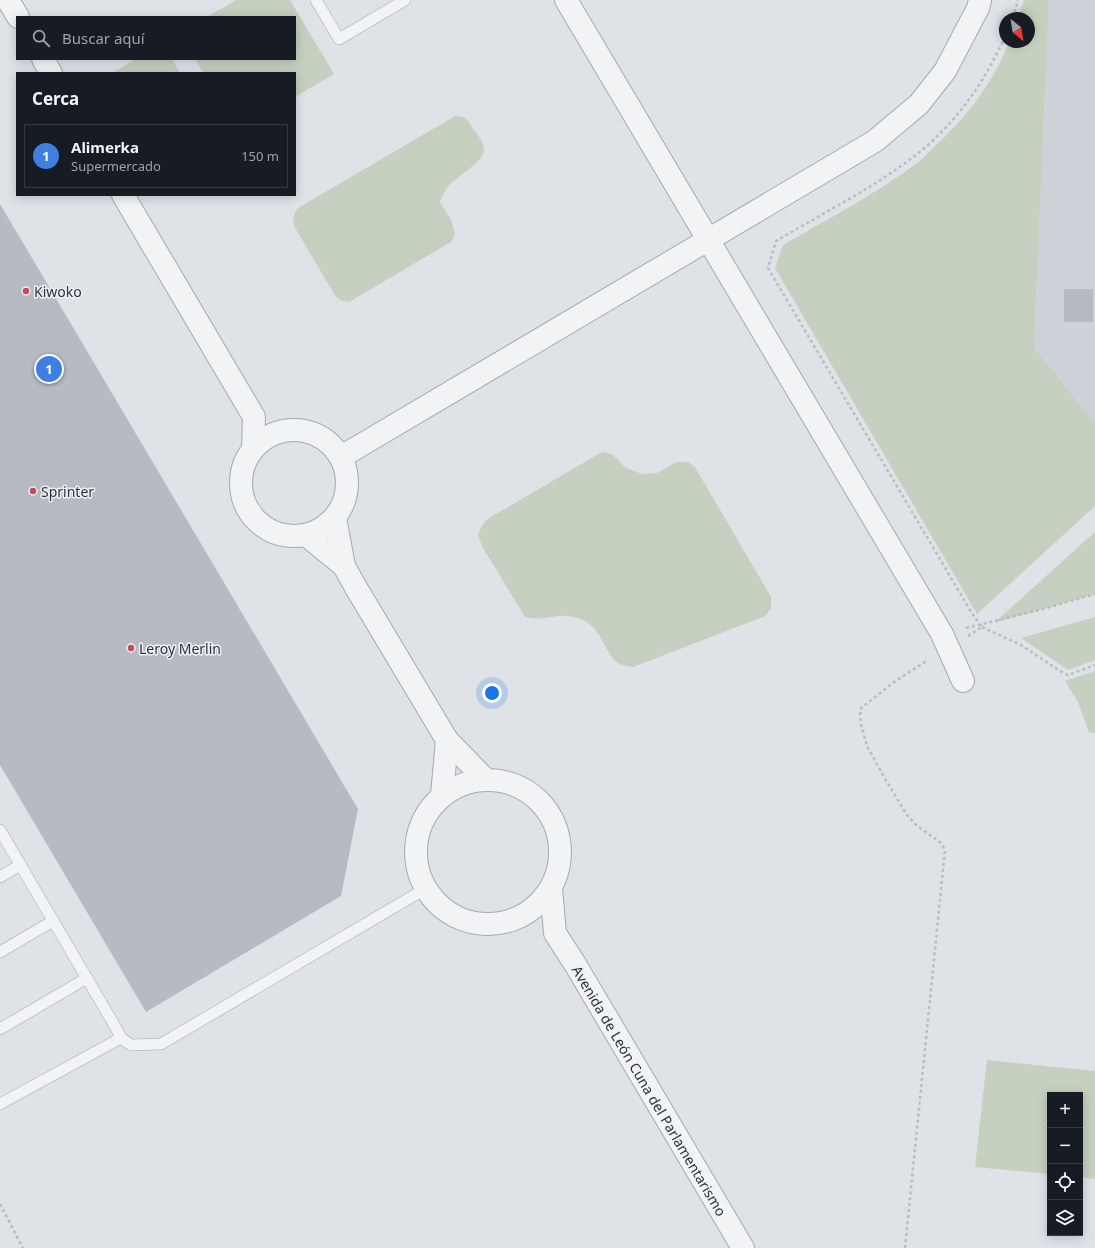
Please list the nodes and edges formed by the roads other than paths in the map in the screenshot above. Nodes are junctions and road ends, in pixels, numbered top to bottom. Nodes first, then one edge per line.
1 (8, 0) edge
2 (316, 0) edge
3 (405, 0) edge
4 (566, 0) edge
5 (980, 0) edge
6 (17, 16) edge
7 (44, 60) edge
8 (51, 72) edge
9 (125, 196) edge
10 (707, 240) junction
11 (254, 417) junction
12 (282, 431) junction
13 (253, 449) junction
14 (341, 457) junction
15 (335, 518) junction
16 (306, 536) junction
17 (344, 566) junction
18 (963, 682) dead end
19 (447, 740) junction
20 (486, 780) junction
21 (442, 795) junction
22 (0, 830) edge
23 (20, 865) junction
24 (0, 877) edge
25 (425, 889) junction
26 (551, 889) junction
27 (518, 919) junction
28 (53, 921) junction
29 (555, 932) junction
30 (0, 952) edge
31 (87, 978) junction
32 (0, 1029) edge
33 (121, 1038) junction
34 (0, 1104) edge
35 (743, 1248) edge

1 - 6 street
2 - 3 lane
4 - 10 street
5 - 10 street
7 - 8 street
9 - 11 street
10 - 14 street
10 - 18 street
11 - 12 street
11 - 13 street
12 - 13 street
12 - 14 street
13 - 16 street
14 - 15 street
15 - 16 street
15 - 17 street
16 - 17 street
17 - 19 street
19 - 20 street
19 - 21 street
20 - 21 street, Avenida de León Cuna del Parlamentarismo
20 - 26 street, Avenida de León Cuna del Parlamentarismo
21 - 25 street, Avenida de León Cuna del Parlamentarismo
22 - 23 lane
23 - 24 lane
23 - 28 lane
25 - 27 street, Avenida de León Cuna del Parlamentarismo
25 - 33 lane
26 - 27 street, Avenida de León Cuna del Parlamentarismo
26 - 29 street, Avenida de León Cuna del Parlamentarismo
27 - 29 street
28 - 30 lane
28 - 31 lane
29 - 35 street, Avenida de León Cuna del Parlamentarismo
31 - 32 lane
31 - 33 lane
33 - 34 lane

